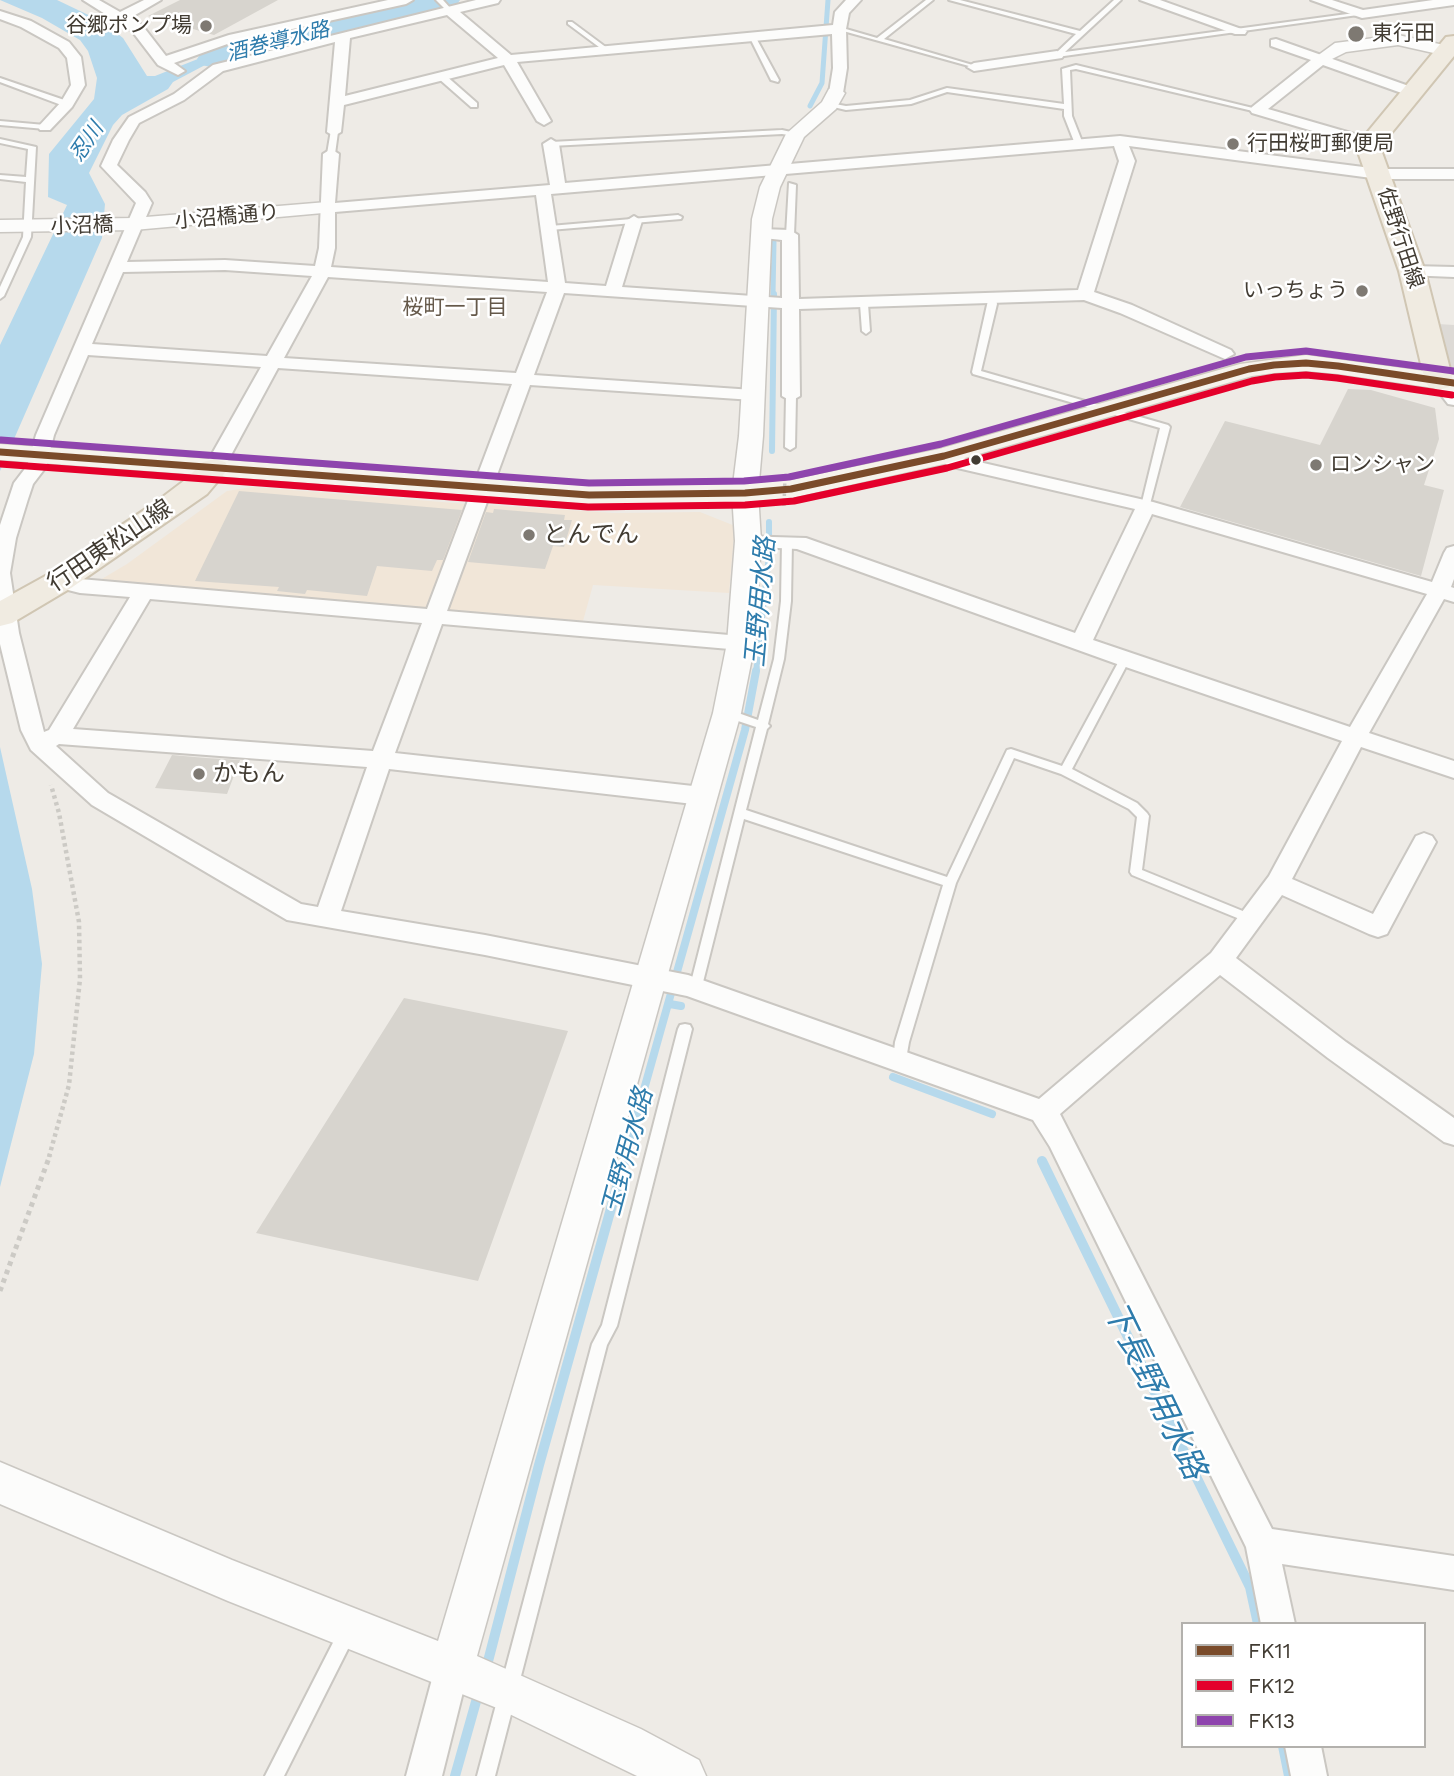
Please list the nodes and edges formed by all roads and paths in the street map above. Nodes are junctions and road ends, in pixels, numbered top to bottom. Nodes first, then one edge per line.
1 (90, 0) edge
2 (154, 0) edge
3 (406, 0) edge
4 (493, 0) edge
5 (930, 0) edge
6 (952, 0) edge
7 (1118, 0) edge
8 (1147, 0) edge
9 (1318, 0) edge
10 (849, 1) edge
11 (1454, 1) edge
12 (444, 6) edge
13 (1362, 14) junction
14 (0, 15) edge
15 (122, 16) junction
16 (570, 23) dead end
17 (828, 30) junction
18 (1240, 31) junction
19 (1080, 33) junction
20 (343, 35) junction
21 (752, 36) junction
22 (880, 39) junction
23 (1276, 43) dead end
24 (1452, 49) edge
25 (605, 50) junction
26 (1057, 55) junction
27 (508, 59) junction
28 (1322, 59) junction
29 (166, 64) junction
30 (974, 67) joint
31 (441, 76) junction
32 (194, 77) junction
33 (0, 80) edge
34 (775, 80) dead end
35 (1415, 93) junction
36 (832, 99) junction
37 (339, 102) junction
38 (66, 104) junction
39 (474, 104) dead end
40 (1067, 107) junction
41 (1257, 110) junction
42 (544, 121) dead end
43 (0, 123) edge
44 (45, 127) joint
45 (334, 132) joint
46 (796, 134) junction
47 (0, 141) edge
48 (1120, 141) junction
49 (1370, 143) junction
50 (551, 144) joint
51 (1079, 144) junction
52 (331, 154) joint
53 (1379, 174) junction
54 (1454, 174) edge
55 (0, 177) edge
56 (784, 178) junction
57 (31, 180) junction
58 (550, 190) junction
59 (327, 208) junction
60 (678, 217) dead end
61 (634, 221) junction
62 (131, 224) junction
63 (0, 226) edge
64 (32, 227) junction
65 (550, 228) junction
66 (760, 234) junction
67 (790, 235) junction
68 (115, 267) junction
69 (1412, 271) junction
70 (1454, 272) edge
71 (322, 273) junction
72 (557, 289) junction
73 (612, 293) junction
74 (1086, 295) junction
75 (0, 296) edge
76 (992, 298) junction
77 (775, 303) junction
78 (864, 304) junction
79 (866, 331) dead end
80 (81, 349) junction
81 (1225, 354) dead end
82 (272, 362) junction
83 (523, 379) junction
84 (1449, 388) edge
85 (753, 395) junction
86 (791, 396) joint
87 (1107, 410) junction
88 (790, 447) dead end
89 (0, 452) edge
90 (34, 455) junction
91 (944, 456) junction
92 (214, 468) junction
93 (785, 476) dead end
94 (483, 488) junction
95 (745, 493) junction
96 (790, 502) dead end
97 (1146, 506) junction
98 (790, 516) dead end
99 (784, 517) dead end
100 (751, 541) junction
101 (785, 542) junction
102 (1454, 553) edge
103 (0, 573) edge
104 (60, 581) junction
105 (144, 592) junction
106 (1447, 592) edge
107 (3, 614) edge
108 (435, 618) junction
109 (1081, 642) junction
110 (741, 643) junction
111 (1125, 659) junction
112 (733, 715) junction
113 (763, 725) junction
114 (1355, 738) junction
115 (48, 740) junction
116 (380, 760) junction
117 (1454, 770) edge
118 (1065, 771) junction
119 (47, 775) dead end
120 (702, 796) junction
121 (741, 813) junction
122 (1424, 842) dead end
123 (950, 883) junction
124 (1278, 883) junction
125 (326, 918) junction
126 (1251, 919) junction
127 (1220, 960) junction
128 (674, 984) junction
129 (685, 1028) dead end
130 (900, 1061) junction
131 (1043, 1112) junction
132 (1454, 1133) edge
133 (0, 1291) edge
134 (0, 1483) edge
135 (1262, 1544) junction
136 (1454, 1573) edge
137 (1278, 1622) edge
138 (349, 1628) junction
139 (480, 1679) junction
140 (1303, 1748) edge
141 (274, 1776) edge
142 (424, 1776) edge
143 (486, 1776) edge
144 (683, 1776) edge
145 (1309, 1776) edge

1 - 15 street
2 - 15 street
3 - 29 street
4 - 12 street
5 - 22 lane
6 - 19 lane
7 - 19 lane
8 - 18 street
9 - 13 street
10 - 17 street
11 - 13 street
12 - 20 street
12 - 27 street
13 - 18 lane
14 - 38 street
15 - 29 street
16 - 25 lane
17 - 21 street
17 - 22 lane
17 - 36 street
18 - 26 lane
19 - 26 lane
20 - 32 street
20 - 37 street
21 - 25 street
21 - 34 lane
22 - 30 lane
23 - 28 street
24 - 28 street
24 - 35 main road
25 - 27 street
26 - 30 street
27 - 31 street
27 - 42 street
28 - 35 street
28 - 41 street
29 - 32 street
31 - 37 street
31 - 39 lane
32 - 62 street
33 - 38 lane
35 - 49 main road
36 - 40 lane
36 - 46 street
37 - 45 street
38 - 44 street
40 - 41 lane
40 - 51 lane
41 - 49 street
43 - 44 lane
45 - 52 lane
46 - 50 lane
46 - 56 street
47 - 57 lane
48 - 51 street
48 - 53 street
48 - 74 street
49 - 53 main road, 佐野行田線
50 - 58 street
51 - 56 street
52 - 59 street
53 - 54 street
53 - 69 main road, 佐野行田線
55 - 57 lane
56 - 58 street
56 - 66 street
56 - 67 lane
57 - 64 lane
58 - 59 street
58 - 65 street
59 - 62 street, 小沼橋通り
59 - 71 street
60 - 61 lane
61 - 65 lane
61 - 73 street
62 - 64 street, 小沼橋
62 - 68 street
63 - 64 street
64 - 75 lane
65 - 72 street
66 - 67 street
66 - 77 street
67 - 77 street
68 - 71 street
68 - 80 street
69 - 70 street
69 - 84 main road, 佐野行田線
71 - 72 street
71 - 82 street
72 - 73 street
72 - 83 street
73 - 77 street
74 - 76 street
74 - 81 street
76 - 78 street
76 - 87 lane
77 - 78 street
77 - 85 street
77 - 86 street
78 - 79 lane
80 - 82 street
80 - 90 street
82 - 83 street
82 - 92 street
83 - 85 street
83 - 94 street
84 - 87 main road
85 - 95 street
86 - 88 lane
87 - 91 main road
87 - 97 lane
89 - 90 main road
90 - 92 main road
90 - 103 street
91 - 95 main road
91 - 97 street
92 - 94 main road
92 - 104 main road, 行田東松山線
93 - 99 path, bridge
94 - 95 main road
94 - 108 street
95 - 100 street
96 - 98 path
97 - 106 street
97 - 109 street
100 - 101 street
100 - 110 street
101 - 109 street
101 - 113 lane
102 - 106 street
103 - 107 street
104 - 105 street
104 - 107 main road, 行田東松山線
105 - 108 street
105 - 115 street
106 - 114 street
107 - 115 street
108 - 110 street
108 - 116 street
109 - 111 street
110 - 112 street
111 - 114 street
111 - 118 lane
112 - 113 lane
112 - 120 street
113 - 121 lane
114 - 117 street
114 - 124 street
115 - 116 street
115 - 125 street
116 - 120 street
116 - 125 street
118 - 123 lane
118 - 126 lane
119 - 133 path
120 - 128 street
121 - 123 lane
121 - 128 lane
122 - 124 street
123 - 130 lane
124 - 126 street
125 - 128 street
126 - 127 street
127 - 131 street
127 - 132 street
128 - 130 street
128 - 139 street
129 - 139 lane
130 - 131 street
131 - 135 street
134 - 138 street
135 - 136 street
135 - 137 street
138 - 139 street
138 - 141 lane
139 - 142 street
139 - 143 lane
139 - 144 street
140 - 145 street

